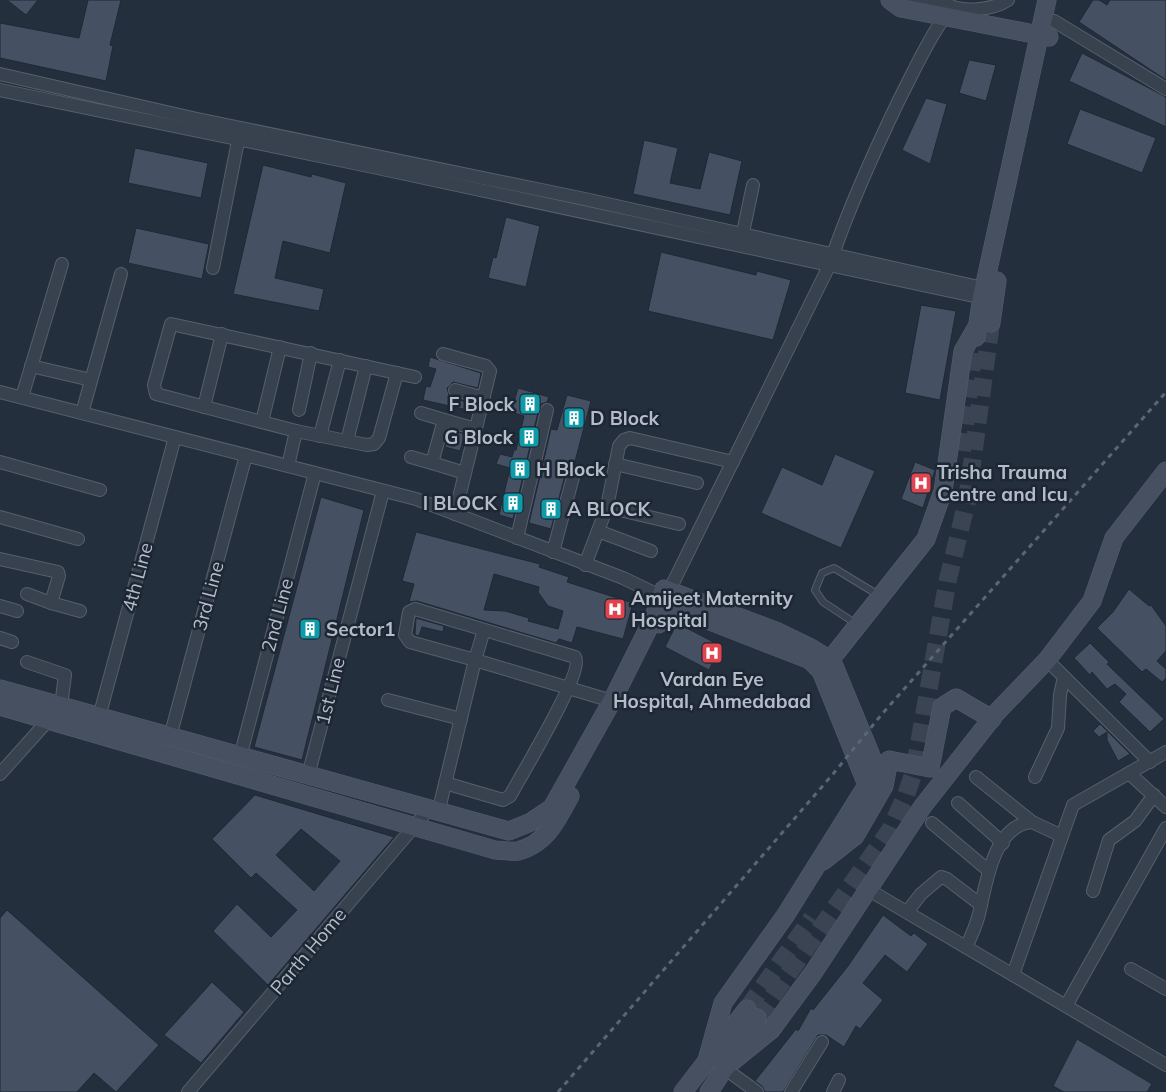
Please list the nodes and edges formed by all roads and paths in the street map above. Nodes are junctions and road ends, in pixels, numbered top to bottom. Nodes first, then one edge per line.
1 (890, 0) edge
2 (902, 0) edge
3 (1008, 0) edge
4 (1047, 0) edge
5 (1060, 0) edge
6 (944, 7) edge
7 (1047, 31) junction
8 (0, 74) edge
9 (1166, 89) edge
10 (0, 90) edge
11 (239, 134) junction
12 (753, 185) dead end
13 (742, 241) junction
14 (831, 260) junction
15 (62, 264) dead end
16 (213, 268) dead end
17 (121, 274) dead end
18 (989, 294) junction
19 (984, 324) junction
20 (222, 334) junction
21 (280, 347) junction
22 (974, 348) tunnel mouth
23 (311, 354) junction
24 (443, 354) dead end
25 (340, 360) junction
26 (31, 366) junction
27 (366, 366) junction
28 (397, 373) junction
29 (415, 377) dead end
30 (92, 380) junction
31 (455, 390) dead end
32 (0, 392) edge
33 (22, 397) junction
34 (484, 398) junction
35 (204, 406) junction
36 (299, 410) dead end
37 (547, 410) dead end
38 (82, 413) junction
39 (421, 413) dead end
40 (444, 420) junction
41 (262, 422) junction
42 (476, 429) junction
43 (296, 431) junction
44 (320, 436) junction
45 (175, 437) junction
46 (347, 441) junction
47 (246, 455) junction
48 (411, 458) dead end
49 (0, 462) edge
50 (733, 462) junction
51 (432, 463) junction
52 (615, 464) junction
53 (288, 466) junction
54 (1166, 471) edge
55 (315, 473) junction
56 (465, 473) junction
57 (573, 477) dead end
58 (697, 483) dead end
59 (100, 490) dead end
60 (383, 491) junction
61 (607, 507) junction
62 (455, 514) junction
63 (0, 517) edge
64 (679, 524) dead end
65 (598, 531) junction
66 (517, 538) junction
67 (78, 539) dead end
68 (651, 551) dead end
69 (553, 552) junction
70 (0, 559) edge
71 (585, 565) junction
72 (28, 594) dead end
73 (666, 594) junction
74 (881, 596) junction
75 (51, 603) junction
76 (0, 606) edge
77 (17, 611) dead end
78 (80, 611) dead end
79 (859, 625) junction
80 (484, 630) junction
81 (475, 660) junction
82 (1047, 660) junction
83 (27, 662) dead end
84 (826, 666) junction
85 (1064, 677) junction
86 (569, 688) junction
87 (0, 689) edge
88 (388, 700) dead end
89 (612, 701) junction
90 (0, 706) edge
91 (61, 706) junction
92 (99, 717) junction
93 (461, 719) junction
94 (992, 719) junction
95 (48, 720) junction
96 (170, 737) junction
97 (1166, 752) edge
98 (240, 757) junction
99 (1150, 762) junction
100 (1130, 773) junction
101 (0, 774) edge
102 (308, 776) junction
103 (976, 777) dead end
104 (1035, 777) dead end
105 (445, 784) junction
106 (1154, 796) junction
107 (958, 803) dead end
108 (1166, 807) edge
109 (433, 811) junction
110 (1032, 822) junction
111 (932, 823) dead end
112 (414, 826) junction
113 (1166, 828) edge
114 (1062, 836) junction
115 (1003, 843) junction
116 (815, 867) junction
117 (989, 871) junction
118 (869, 890) junction
119 (1093, 891) dead end
120 (981, 905) junction
121 (907, 912) junction
122 (966, 947) junction
123 (1130, 969) dead end
124 (1013, 975) junction
125 (1166, 989) edge
126 (1066, 1006) junction
127 (822, 1042) dead end
128 (707, 1060) junction
129 (1166, 1065) edge
130 (724, 1068) junction
131 (188, 1092) edge
132 (683, 1092) edge
133 (709, 1092) edge
134 (757, 1092) edge
135 (791, 1092) edge

1 - 6 street
2 - 6 street
3 - 6 street
4 - 7 street
5 - 7 street
6 - 7 street
6 - 14 street
7 - 9 street
7 - 18 street
8 - 11 street
10 - 11 street
11 - 13 street
11 - 16 street
12 - 13 street
13 - 14 street
14 - 18 street
14 - 50 street
15 - 26 street
17 - 30 street
18 - 19 street
19 - 22 street
19 - 74 street
20 - 21 street
20 - 35 street
20 - 35 street
21 - 23 street
21 - 41 street
23 - 25 street
23 - 36 street
24 - 34 street
25 - 27 street
25 - 44 street
26 - 30 street
26 - 33 street
27 - 28 street
27 - 46 street
28 - 29 street
28 - 46 street
30 - 38 street
31 - 34 street
32 - 33 street
33 - 38 street
34 - 42 street
35 - 41 street
37 - 66 street
38 - 45 street
39 - 40 street
40 - 42 street
40 - 51 street
41 - 43 street
42 - 56 street
43 - 44 street
43 - 53 street
44 - 46 street
45 - 47 street
45 - 92 street, 4th Line
47 - 53 street
47 - 96 street, 3rd Line
48 - 51 street
49 - 59 street
50 - 52 street
50 - 73 street
51 - 56 street
52 - 58 street
52 - 61 street
53 - 55 street
54 - 82 street
55 - 60 street
55 - 98 street, 2nd Line
56 - 62 street
57 - 69 street
60 - 62 street
60 - 102 street, 1st Line
61 - 64 street
61 - 65 street
62 - 66 street
63 - 67 street
65 - 68 street
65 - 71 street
66 - 69 street
69 - 71 street
70 - 75 street
71 - 73 street
72 - 75 street
73 - 84 street
73 - 89 street
73 - 112 street
74 - 79 street
74 - 79 lane
75 - 78 street
76 - 77 street
79 - 84 street
80 - 81 street
80 - 81 street
80 - 86 street
81 - 86 street
81 - 93 street
82 - 85 street
82 - 94 street
83 - 91 street
84 - 116 street
85 - 99 street
85 - 104 street
86 - 89 street
86 - 105 street
87 - 91 street
88 - 93 street
89 - 109 street
90 - 95 street
91 - 92 street
91 - 95 street
92 - 96 street
93 - 105 street
94 - 116 street
94 - 118 street
95 - 101 street
95 - 112 street
96 - 98 street
97 - 99 street
98 - 102 street
99 - 100 street
100 - 106 street
100 - 114 street
102 - 109 street
103 - 110 street
105 - 109 street
106 - 108 street
106 - 119 street
107 - 115 street
109 - 112 street, Parth Home
110 - 114 street
110 - 115 street
111 - 117 street
112 - 131 street, Parth Home
113 - 126 street
114 - 124 street
115 - 117 street
116 - 128 street
117 - 120 street
118 - 121 street
118 - 130 street
120 - 121 street
120 - 122 street
121 - 122 street
122 - 124 street
123 - 125 street
124 - 126 street
126 - 129 street
127 - 135 street
128 - 130 street
128 - 132 street
130 - 133 street
130 - 134 street

